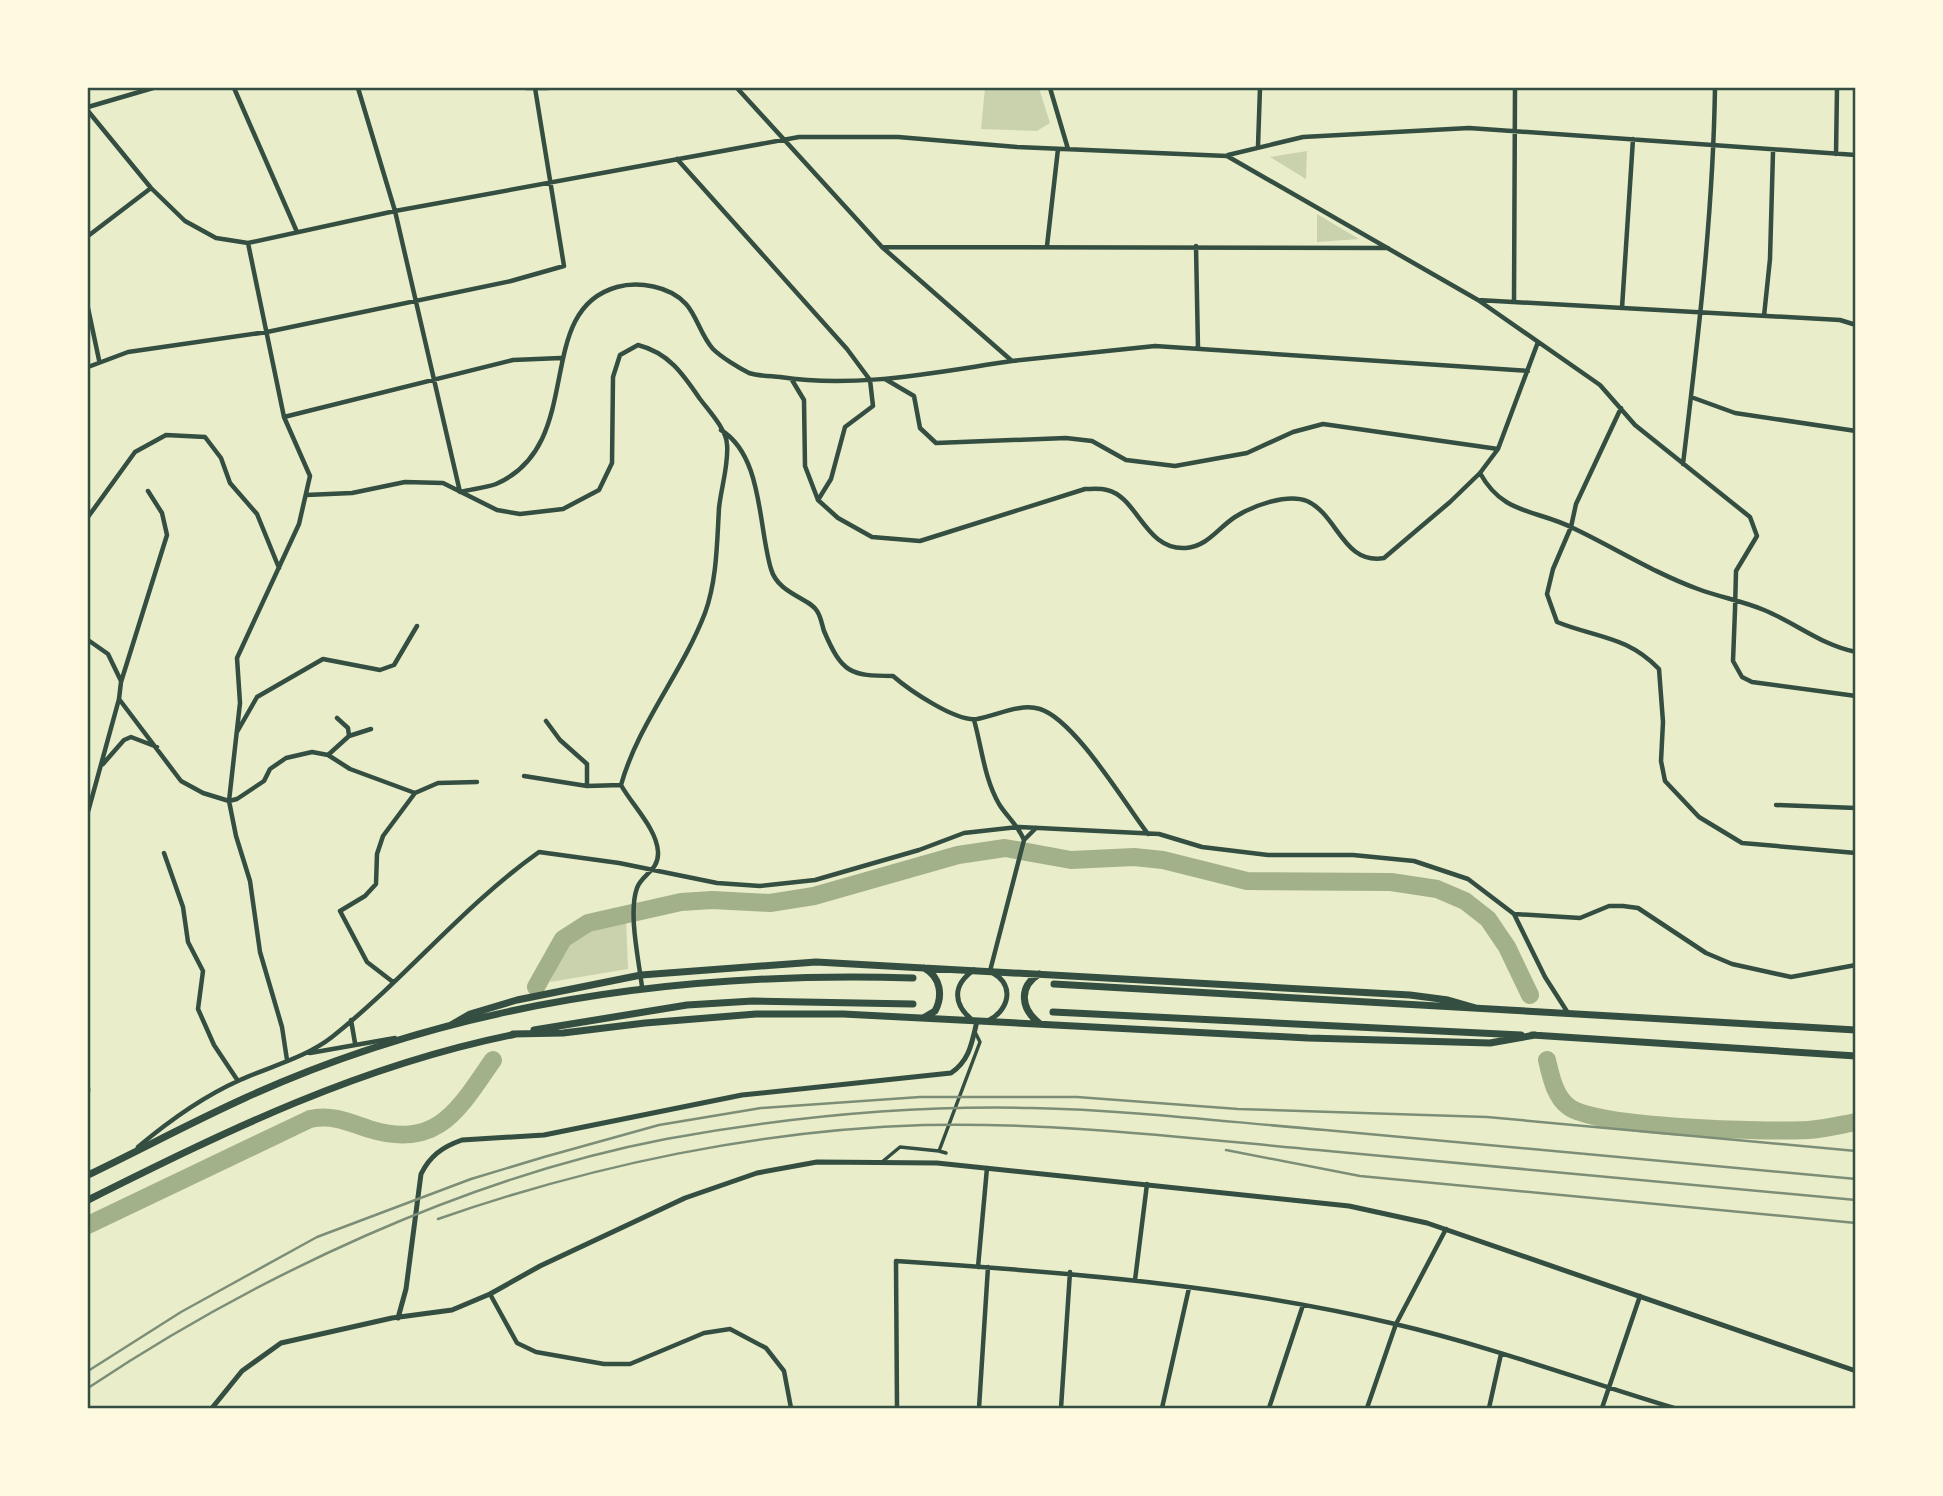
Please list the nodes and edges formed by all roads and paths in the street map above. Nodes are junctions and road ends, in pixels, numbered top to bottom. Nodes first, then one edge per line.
1 (153, 88) edge
2 (234, 88) edge
3 (358, 88) edge
4 (526, 88) edge
5 (535, 88) edge
6 (548, 88) edge
7 (737, 88) edge
8 (1051, 88) edge
9 (1260, 88) edge
10 (1515, 88) edge
11 (1715, 88) edge
12 (1836, 88) edge
13 (88, 109) edge
14 (1514, 131) junction
15 (1633, 139) junction
16 (782, 140) junction
17 (1258, 146) junction
18 (1714, 147) junction
19 (1058, 149) junction
20 (1068, 149) junction
21 (1773, 152) junction
22 (1836, 154) junction
23 (1856, 155) edge
24 (1227, 156) junction
25 (677, 159) junction
26 (552, 182) junction
27 (151, 188) junction
28 (395, 211) junction
29 (297, 232) junction
30 (88, 236) edge
31 (248, 243) junction
32 (1048, 246) junction
33 (1196, 246) junction
34 (883, 247) junction
35 (1388, 248) junction
36 (1478, 300) junction
37 (417, 301) junction
38 (1514, 302) junction
39 (88, 308) edge
40 (1622, 308) junction
41 (1701, 312) junction
42 (1764, 316) junction
43 (1856, 325) edge
44 (267, 332) junction
45 (1538, 342) junction
46 (1198, 349) junction
47 (561, 358) junction
48 (99, 360) junction
49 (1012, 361) junction
50 (88, 367) edge
51 (1528, 371) junction
52 (791, 379) junction
53 (885, 379) junction
54 (870, 380) junction
55 (436, 381) junction
56 (1691, 397) junction
57 (1620, 408) junction
58 (284, 417) junction
59 (721, 430) junction
60 (1856, 431) edge
61 (1498, 449) junction
62 (1683, 465) junction
63 (1480, 473) junction
64 (148, 491) dead end
65 (460, 492) junction
66 (306, 495) junction
67 (818, 500) junction
68 (88, 517) edge
69 (1571, 527) junction
70 (279, 568) junction
71 (1735, 602) junction
72 (416, 626) dead end
73 (88, 640) edge
74 (1856, 652) edge
75 (121, 682) junction
76 (1856, 696) edge
77 (120, 699) junction
78 (337, 718) dead end
79 (974, 720) junction
80 (546, 721) dead end
81 (371, 729) dead end
82 (235, 736) junction
83 (349, 736) junction
84 (158, 748) junction
85 (328, 755) junction
86 (100, 767) junction
87 (524, 776) dead end
88 (477, 782) dead end
89 (621, 785) junction
90 (587, 786) junction
91 (415, 793) junction
92 (229, 801) junction
93 (1776, 805) dead end
94 (1856, 808) edge
95 (88, 812) edge
96 (1019, 827) junction
97 (1036, 828) junction
98 (1148, 834) junction
99 (1024, 840) junction
100 (164, 853) dead end
101 (1856, 853) edge
102 (655, 869) junction
103 (1514, 914) junction
104 (1856, 965) edge
105 (921, 967) junction
106 (974, 970) junction
107 (990, 971) junction
108 (1040, 973) junction
109 (641, 975) junction
110 (913, 978) dead end
111 (393, 982) junction
112 (1054, 984) dead end
113 (642, 987) junction
114 (913, 1004) dead end
115 (1476, 1008) junction
116 (1053, 1012) dead end
117 (1569, 1013) junction
118 (921, 1018) junction
119 (351, 1020) junction
120 (975, 1020) junction
121 (987, 1021) junction
122 (1039, 1023) junction
123 (451, 1025) junction
124 (557, 1030) junction
125 (1856, 1030) edge
126 (975, 1031) junction
127 (1535, 1035) junction
128 (413, 1036) junction
129 (355, 1044) junction
130 (304, 1055) junction
131 (1856, 1056) edge
132 (287, 1060) junction
133 (238, 1081) junction
134 (939, 1151) junction
135 (946, 1153) dead end
136 (127, 1156) junction
137 (882, 1162) junction
138 (987, 1168) junction
139 (88, 1175) edge
140 (1147, 1184) junction
141 (88, 1200) edge
142 (1446, 1229) junction
143 (978, 1266) junction
144 (988, 1267) junction
145 (1070, 1272) junction
146 (1135, 1280) junction
147 (1189, 1288) junction
148 (491, 1294) junction
149 (1640, 1296) junction
150 (1303, 1305) junction
151 (398, 1318) junction
152 (1396, 1324) junction
153 (1502, 1354) junction
154 (1856, 1371) edge
155 (1609, 1388) junction
156 (212, 1409) edge
157 (792, 1409) edge
158 (897, 1409) edge
159 (979, 1409) edge
160 (1061, 1409) edge
161 (1162, 1409) edge
162 (1269, 1409) edge
163 (1367, 1409) edge
164 (1489, 1409) edge
165 (1602, 1409) edge
166 (1674, 1409) edge

1 - 13 street
2 - 29 street
3 - 28 street
4 - 5 street
5 - 6 street
5 - 26 street
7 - 16 street
8 - 20 street
9 - 17 street
10 - 14 street
11 - 18 street
12 - 22 street
13 - 27 street
14 - 15 street
14 - 17 street
14 - 38 street
15 - 18 street
15 - 40 street
16 - 19 street
16 - 25 street
16 - 34 street
17 - 24 street
18 - 21 street
18 - 41 street
19 - 20 street
19 - 32 street
20 - 24 street
21 - 22 street
21 - 42 street
22 - 23 street
24 - 35 street
25 - 26 street
25 - 54 street
26 - 28 street
26 - 37 street
27 - 30 street
27 - 31 street
28 - 29 street
28 - 37 street
29 - 31 street
31 - 44 street
32 - 33 street
32 - 34 street
33 - 35 street
33 - 46 street
34 - 49 street
35 - 36 street
36 - 38 street
36 - 45 street
37 - 44 street
37 - 55 street
38 - 40 street
39 - 48 street
40 - 41 street
41 - 42 street
41 - 56 street
42 - 43 street
44 - 48 street
44 - 58 street
45 - 51 street
45 - 57 street
46 - 49 street
46 - 51 street
47 - 52 street
47 - 55 street
47 - 65 street
48 - 50 street
49 - 53 street
51 - 61 street
52 - 54 street
52 - 67 street
53 - 54 street
53 - 61 street
54 - 67 street
55 - 58 street
55 - 65 street
56 - 60 street
56 - 62 street
57 - 62 street
57 - 69 street
58 - 66 street
59 - 65 street
59 - 79 street
59 - 89 street
61 - 63 street
62 - 71 street
63 - 67 street
63 - 69 street
64 - 75 street
65 - 66 street
66 - 70 street
68 - 70 street
69 - 71 street
69 - 101 street
70 - 82 street
71 - 74 street
71 - 76 street
72 - 82 street
73 - 75 street
75 - 77 street
77 - 84 street
77 - 86 street
78 - 83 street
79 - 96 street
79 - 98 street
80 - 90 street
81 - 83 street
82 - 92 street
83 - 85 street
84 - 86 street
84 - 92 street
85 - 91 street
85 - 92 street
86 - 95 street
87 - 90 street
88 - 91 street
89 - 90 street
89 - 102 street
91 - 111 street
92 - 132 street
93 - 94 street
96 - 97 street
96 - 99 street
96 - 102 street
97 - 98 street
97 - 99 street
98 - 103 street
99 - 107 street
100 - 133 street
102 - 109 street
102 - 111 street
103 - 104 street
103 - 117 street
105 - 106 highway
105 - 109 highway
105 - 118 highway
106 - 107 highway
106 - 120 street
107 - 108 highway
107 - 121 street
108 - 115 highway
108 - 122 highway
109 - 113 street
109 - 123 highway
110 - 113 highway
111 - 119 street
112 - 115 highway
113 - 123 highway
114 - 124 highway
115 - 117 highway
116 - 127 highway
117 - 125 highway
118 - 120 highway
118 - 124 highway
119 - 129 street
119 - 130 street
120 - 121 highway
120 - 126 street
121 - 122 highway
122 - 127 highway
123 - 128 highway
124 - 141 highway
126 - 134 street
126 - 151 street
127 - 131 highway
128 - 129 street
128 - 136 highway
129 - 130 street
130 - 132 street
132 - 133 street
133 - 136 street
134 - 135 street
134 - 137 street
136 - 139 highway
137 - 138 street
137 - 148 street
138 - 140 street
138 - 143 street
140 - 142 street
140 - 146 street
142 - 149 street
142 - 152 street
143 - 144 street
143 - 158 street
144 - 145 street
144 - 159 street
145 - 146 street
145 - 160 street
146 - 147 street
147 - 150 street
147 - 161 street
148 - 151 street
148 - 157 street
149 - 154 street
149 - 155 street
150 - 152 street
150 - 162 street
151 - 156 street
152 - 153 street
152 - 163 street
153 - 155 street
153 - 164 street
155 - 165 street
155 - 166 street

